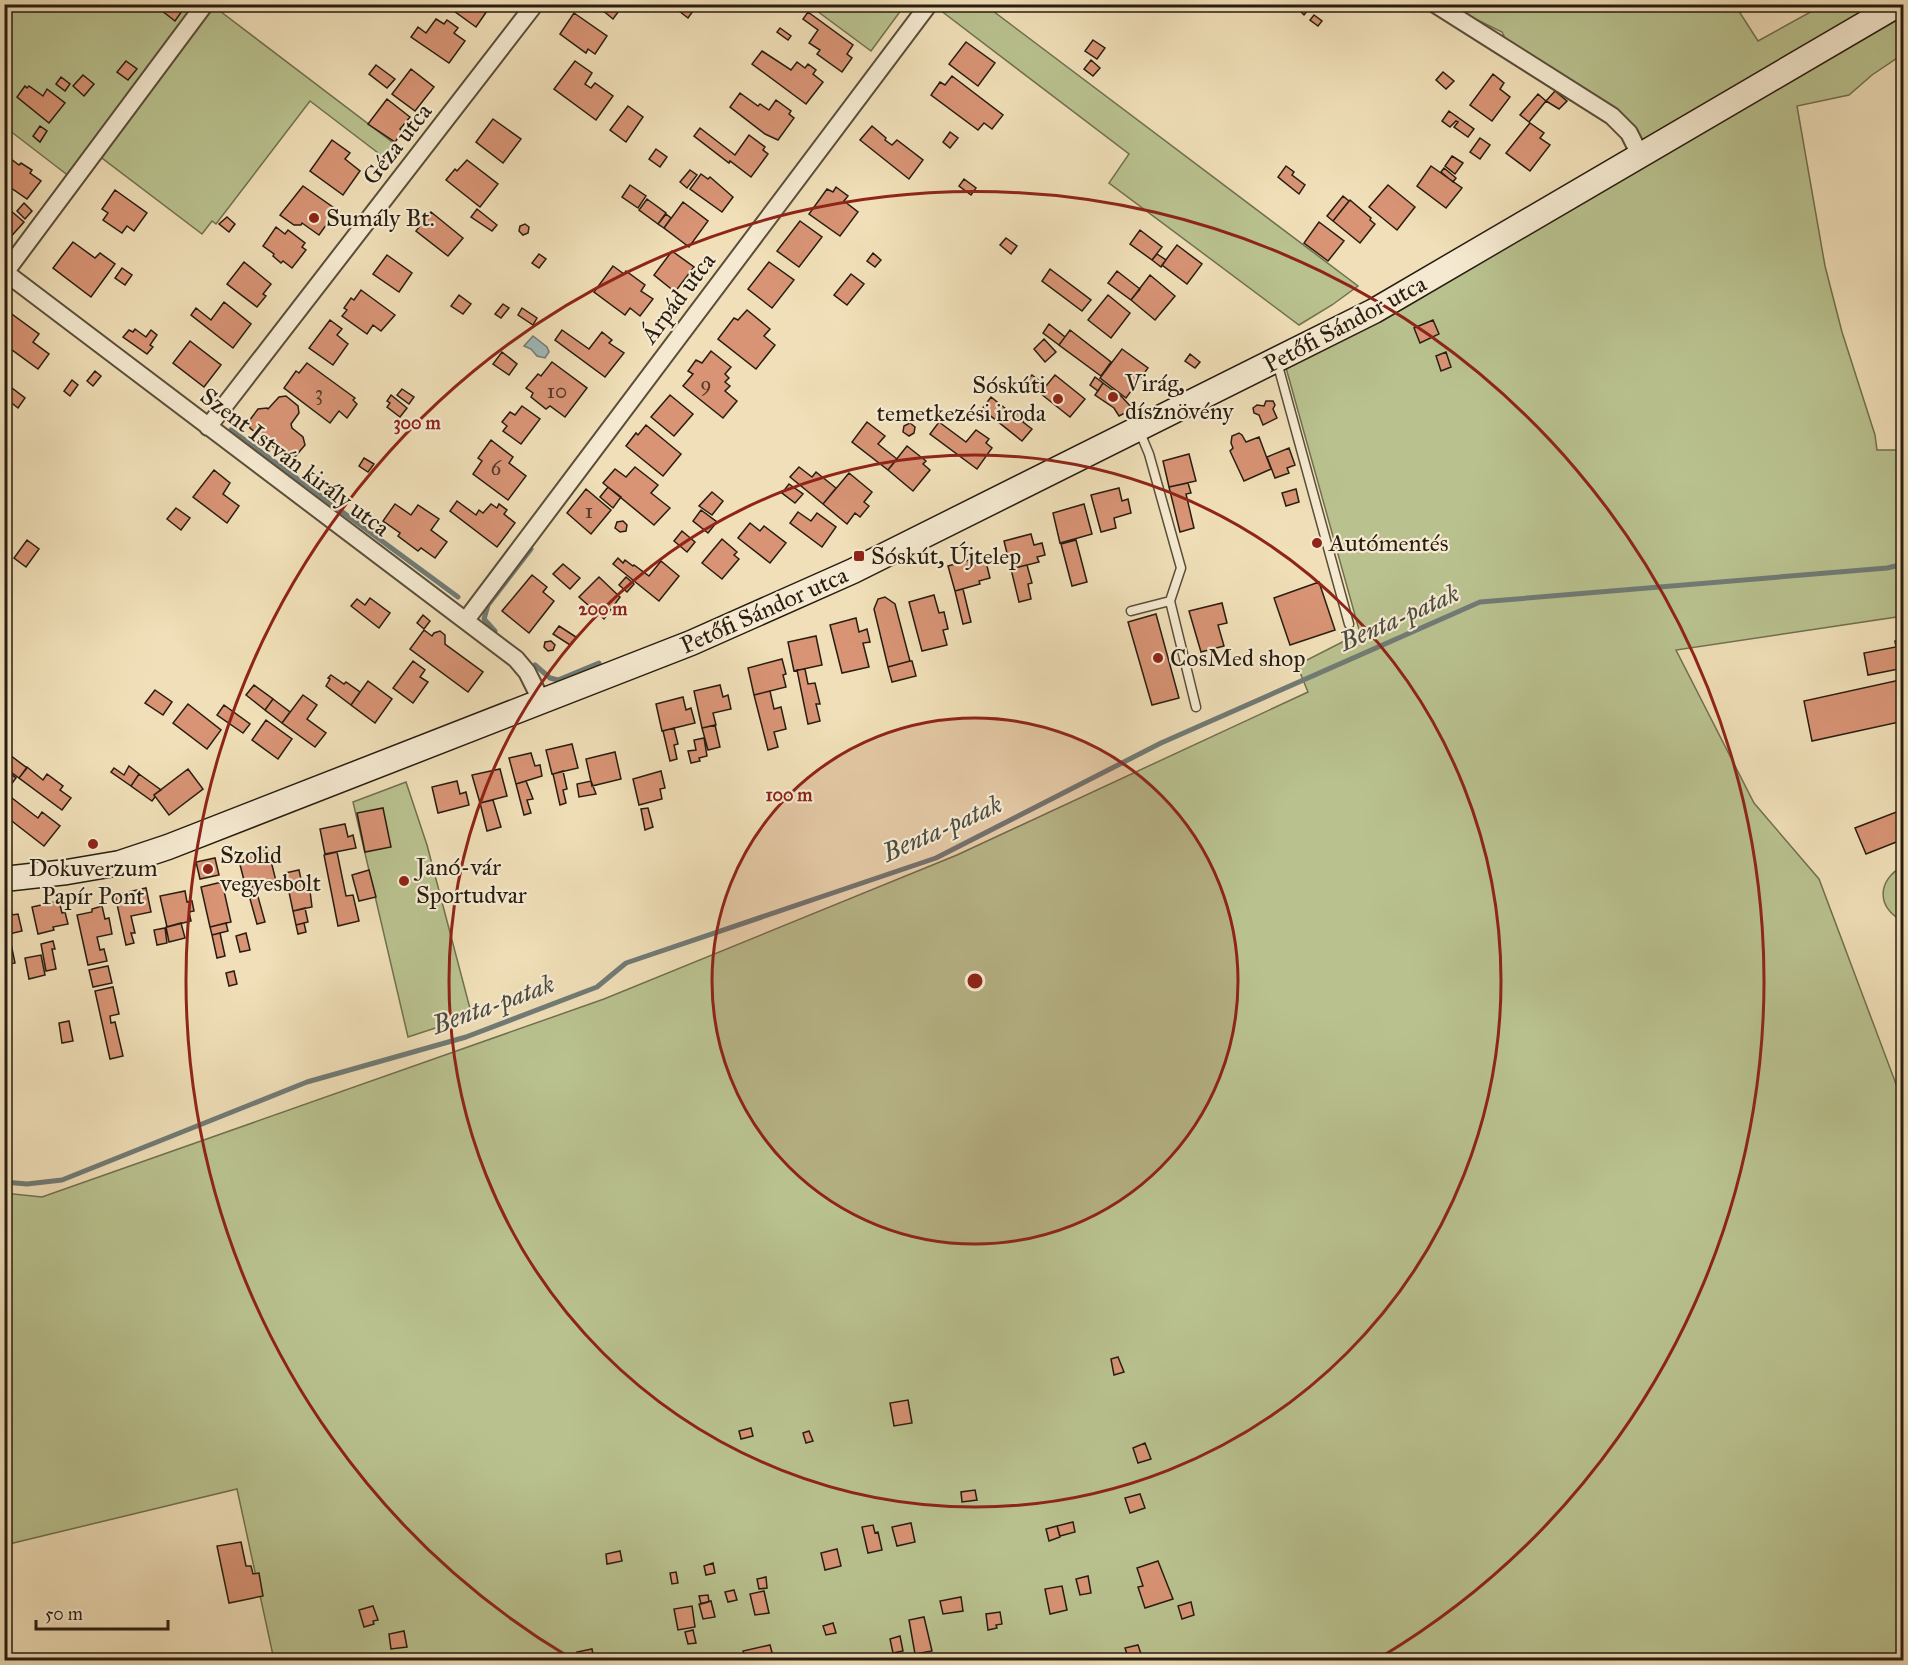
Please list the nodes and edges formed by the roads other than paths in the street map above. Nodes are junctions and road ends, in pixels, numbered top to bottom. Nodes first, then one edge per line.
1 (205, 4) edge
2 (535, 4) edge
3 (929, 4) edge
4 (1435, 4) edge
5 (1899, 4) edge
6 (1640, 155) junction
7 (5, 273) edge
8 (1276, 361) junction
9 (208, 426) junction
10 (1138, 430) junction
11 (1170, 601) junction
12 (1131, 611) dead end
13 (466, 620) junction
14 (1349, 624) dead end
15 (541, 700) junction
16 (1196, 707) dead end
17 (4, 879) edge

1 - 7 street
2 - 9 street, Géza utca
3 - 13 street, Árpád utca
4 - 6 street
5 - 6 main road, Petőfi Sándor utca
6 - 8 main road, Petőfi Sándor utca
7 - 9 street, Szent István király utca
8 - 10 main road, Petőfi Sándor utca
8 - 14 lane
9 - 13 street, Szent István király utca
10 - 11 lane
10 - 15 main road, Petőfi Sándor utca
11 - 12 lane
11 - 16 lane
13 - 15 street, Szent István király utca
15 - 17 main road, Petőfi Sándor utca

